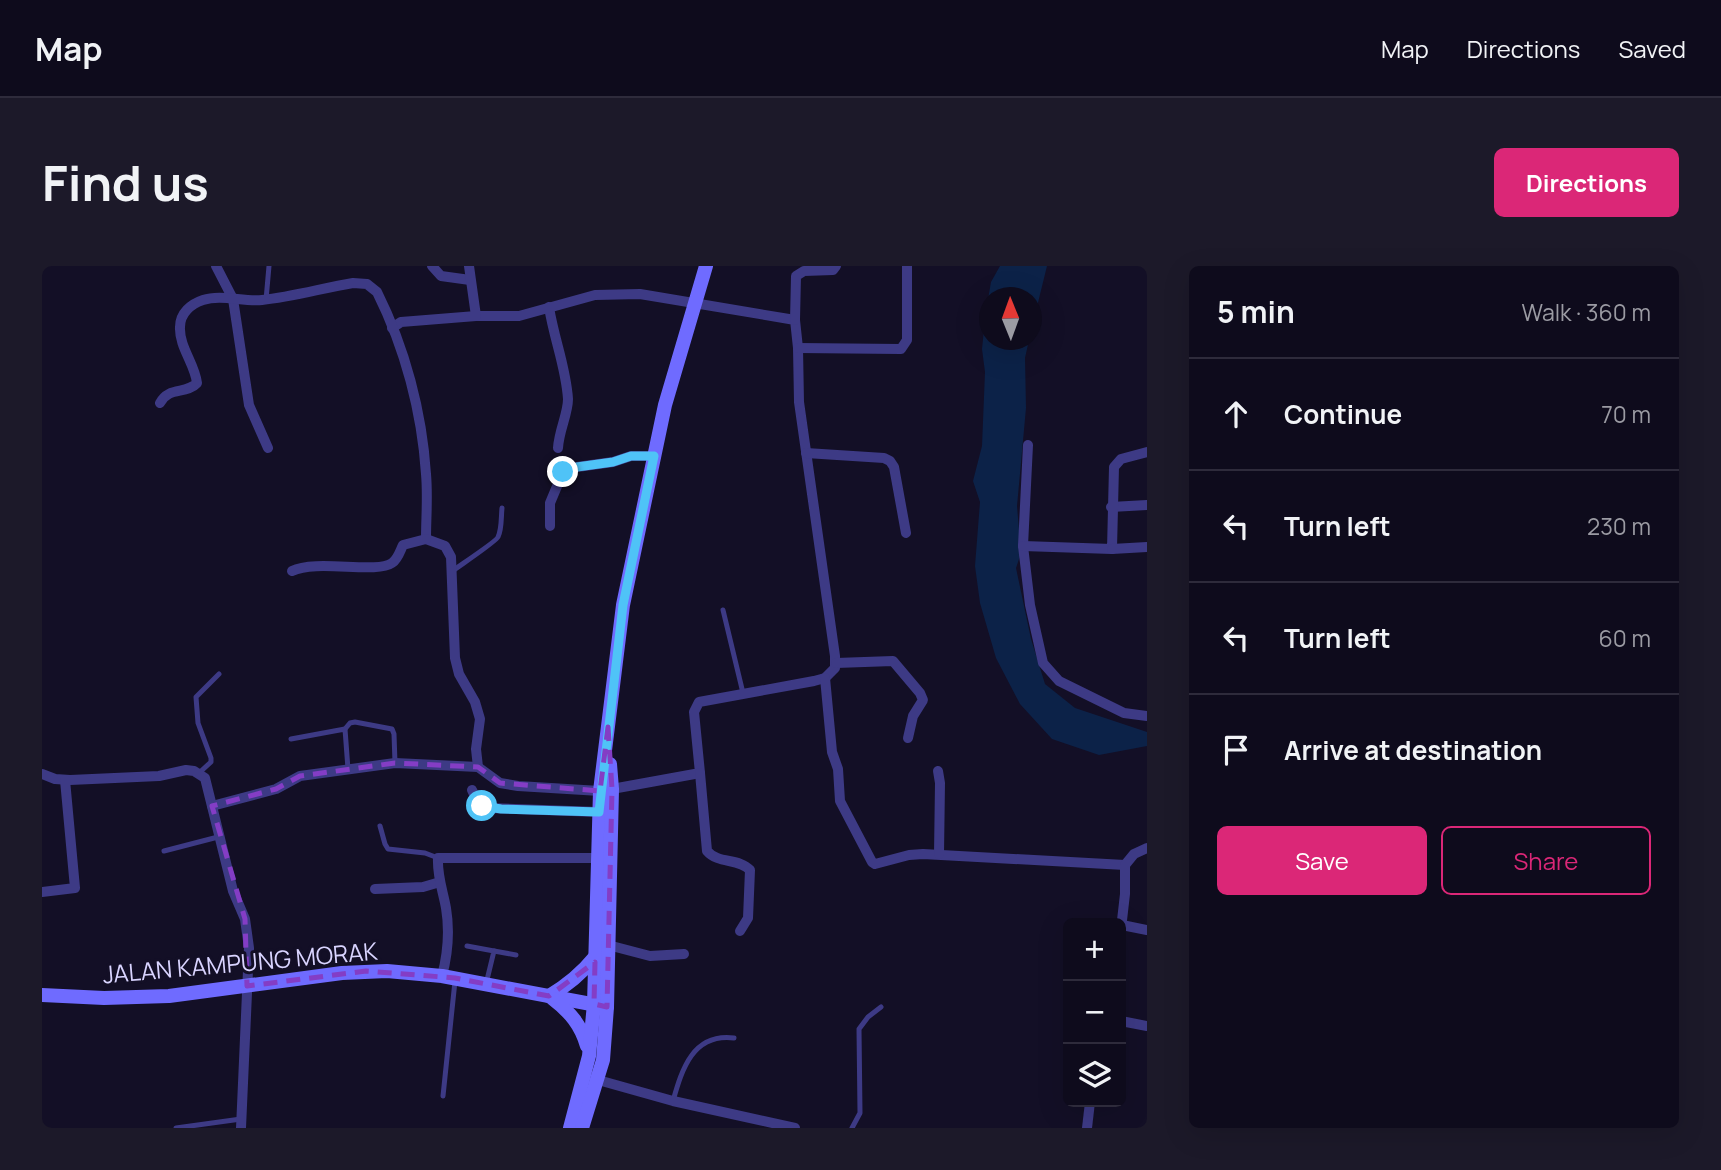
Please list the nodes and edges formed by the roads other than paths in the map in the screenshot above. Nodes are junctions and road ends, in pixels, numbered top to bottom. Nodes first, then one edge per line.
1 (216, 266) edge
2 (269, 266) edge
3 (432, 266) edge
4 (469, 266) edge
5 (706, 266) edge
6 (836, 266) edge
7 (907, 266) edge
8 (470, 280) junction
9 (233, 299) junction
10 (266, 299) junction
11 (694, 304) junction
12 (549, 307) junction
13 (476, 316) junction
14 (795, 320) junction
15 (391, 328) junction
16 (798, 348) junction
17 (160, 403) dead end
18 (1028, 445) dead end
19 (268, 448) dead end
20 (558, 448) dead end
21 (1147, 452) edge
22 (806, 453) junction
23 (654, 456) junction
24 (1147, 505) edge
25 (1111, 507) junction
26 (502, 508) dead end
27 (550, 526) dead end
28 (906, 533) dead end
29 (426, 539) junction
30 (1023, 546) junction
31 (1147, 547) edge
32 (1112, 549) junction
33 (292, 571) dead end
34 (451, 572) junction
35 (723, 610) dead end
36 (836, 663) junction
37 (219, 674) dead end
38 (825, 678) junction
39 (743, 693) junction
40 (1147, 716) edge
41 (345, 729) junction
42 (908, 738) dead end
43 (291, 739) dead end
44 (396, 763) junction
45 (478, 767) junction
46 (348, 769) junction
47 (937, 771) dead end
48 (700, 773) junction
49 (42, 774) edge
50 (199, 774) junction
51 (65, 780) junction
52 (472, 790) dead end
53 (606, 790) junction
54 (212, 806) junction
55 (599, 812) junction
56 (380, 826) dead end
57 (218, 837) junction
58 (1147, 848) edge
59 (164, 851) dead end
60 (939, 854) junction
61 (438, 858) junction
62 (598, 858) junction
63 (1125, 865) junction
64 (440, 882) junction
65 (375, 889) dead end
66 (42, 892) edge
67 (1122, 918) edge
68 (1126, 928) edge
69 (1147, 930) edge
70 (740, 931) dead end
71 (608, 945) junction
72 (467, 946) dead end
73 (494, 951) junction
74 (684, 954) dead end
75 (516, 955) dead end
76 (595, 957) junction
77 (449, 977) junction
78 (486, 984) junction
79 (247, 986) junction
80 (42, 995) edge
81 (549, 996) junction
82 (600, 1006) junction
83 (881, 1007) dead end
84 (1126, 1022) edge
85 (1147, 1026) edge
86 (734, 1038) dead end
87 (589, 1056) junction
88 (592, 1079) junction
89 (443, 1096) dead end
90 (673, 1101) junction
91 (1089, 1107) edge
92 (241, 1123) edge
93 (176, 1128) edge
94 (570, 1128) edge
95 (582, 1128) edge
96 (795, 1128) edge
97 (852, 1128) edge
98 (1087, 1128) edge

1 - 9 street
2 - 10 lane
3 - 8 street
4 - 8 street
5 - 11 main road
6 - 14 street
7 - 16 street
8 - 13 street
9 - 10 street
9 - 17 street
9 - 19 street
10 - 15 street
11 - 12 street
11 - 14 street
11 - 23 main road
12 - 13 street
12 - 20 street
13 - 15 street
14 - 16 street
15 - 29 street
16 - 22 street
18 - 30 street
21 - 25 street
22 - 28 street
22 - 36 street
23 - 27 street
23 - 53 main road
24 - 25 street
25 - 32 street
26 - 34 lane
29 - 33 street
29 - 34 street
30 - 32 street
30 - 40 street
31 - 32 street
34 - 45 street
35 - 39 lane
36 - 38 street
36 - 42 street
37 - 50 lane
38 - 39 street
38 - 60 street
39 - 48 street
41 - 43 lane
41 - 44 lane
41 - 46 lane
44 - 45 street
44 - 46 street
45 - 53 street
46 - 54 street
47 - 60 street
48 - 53 street
48 - 70 street
49 - 51 street
50 - 51 street
50 - 54 street
51 - 66 street
52 - 55 street
53 - 55 main road
53 - 71 main road
54 - 57 street
55 - 62 main road
56 - 61 lane
57 - 59 lane
57 - 79 street
58 - 63 street
60 - 63 street
61 - 62 street
61 - 64 street
62 - 76 main road
63 - 67 street
64 - 65 street
64 - 77 street
68 - 69 street
71 - 74 street
71 - 82 main road
72 - 73 lane
73 - 75 lane
73 - 78 lane
76 - 81 main road
76 - 82 main road
77 - 78 main road, JALAN KAMPUNG MORAK
77 - 79 main road, JALAN KAMPUNG MORAK
77 - 89 lane
78 - 81 main road, JALAN KAMPUNG MORAK
79 - 80 main road, JALAN KAMPUNG MORAK
79 - 92 street
81 - 82 main road, JALAN KAMPUNG MORAK
81 - 87 main road
82 - 87 main road
82 - 88 main road
83 - 97 lane
84 - 85 street
86 - 90 lane
87 - 88 main road
88 - 90 street
88 - 94 main road
88 - 95 main road
90 - 96 street
91 - 98 street
92 - 93 lane

